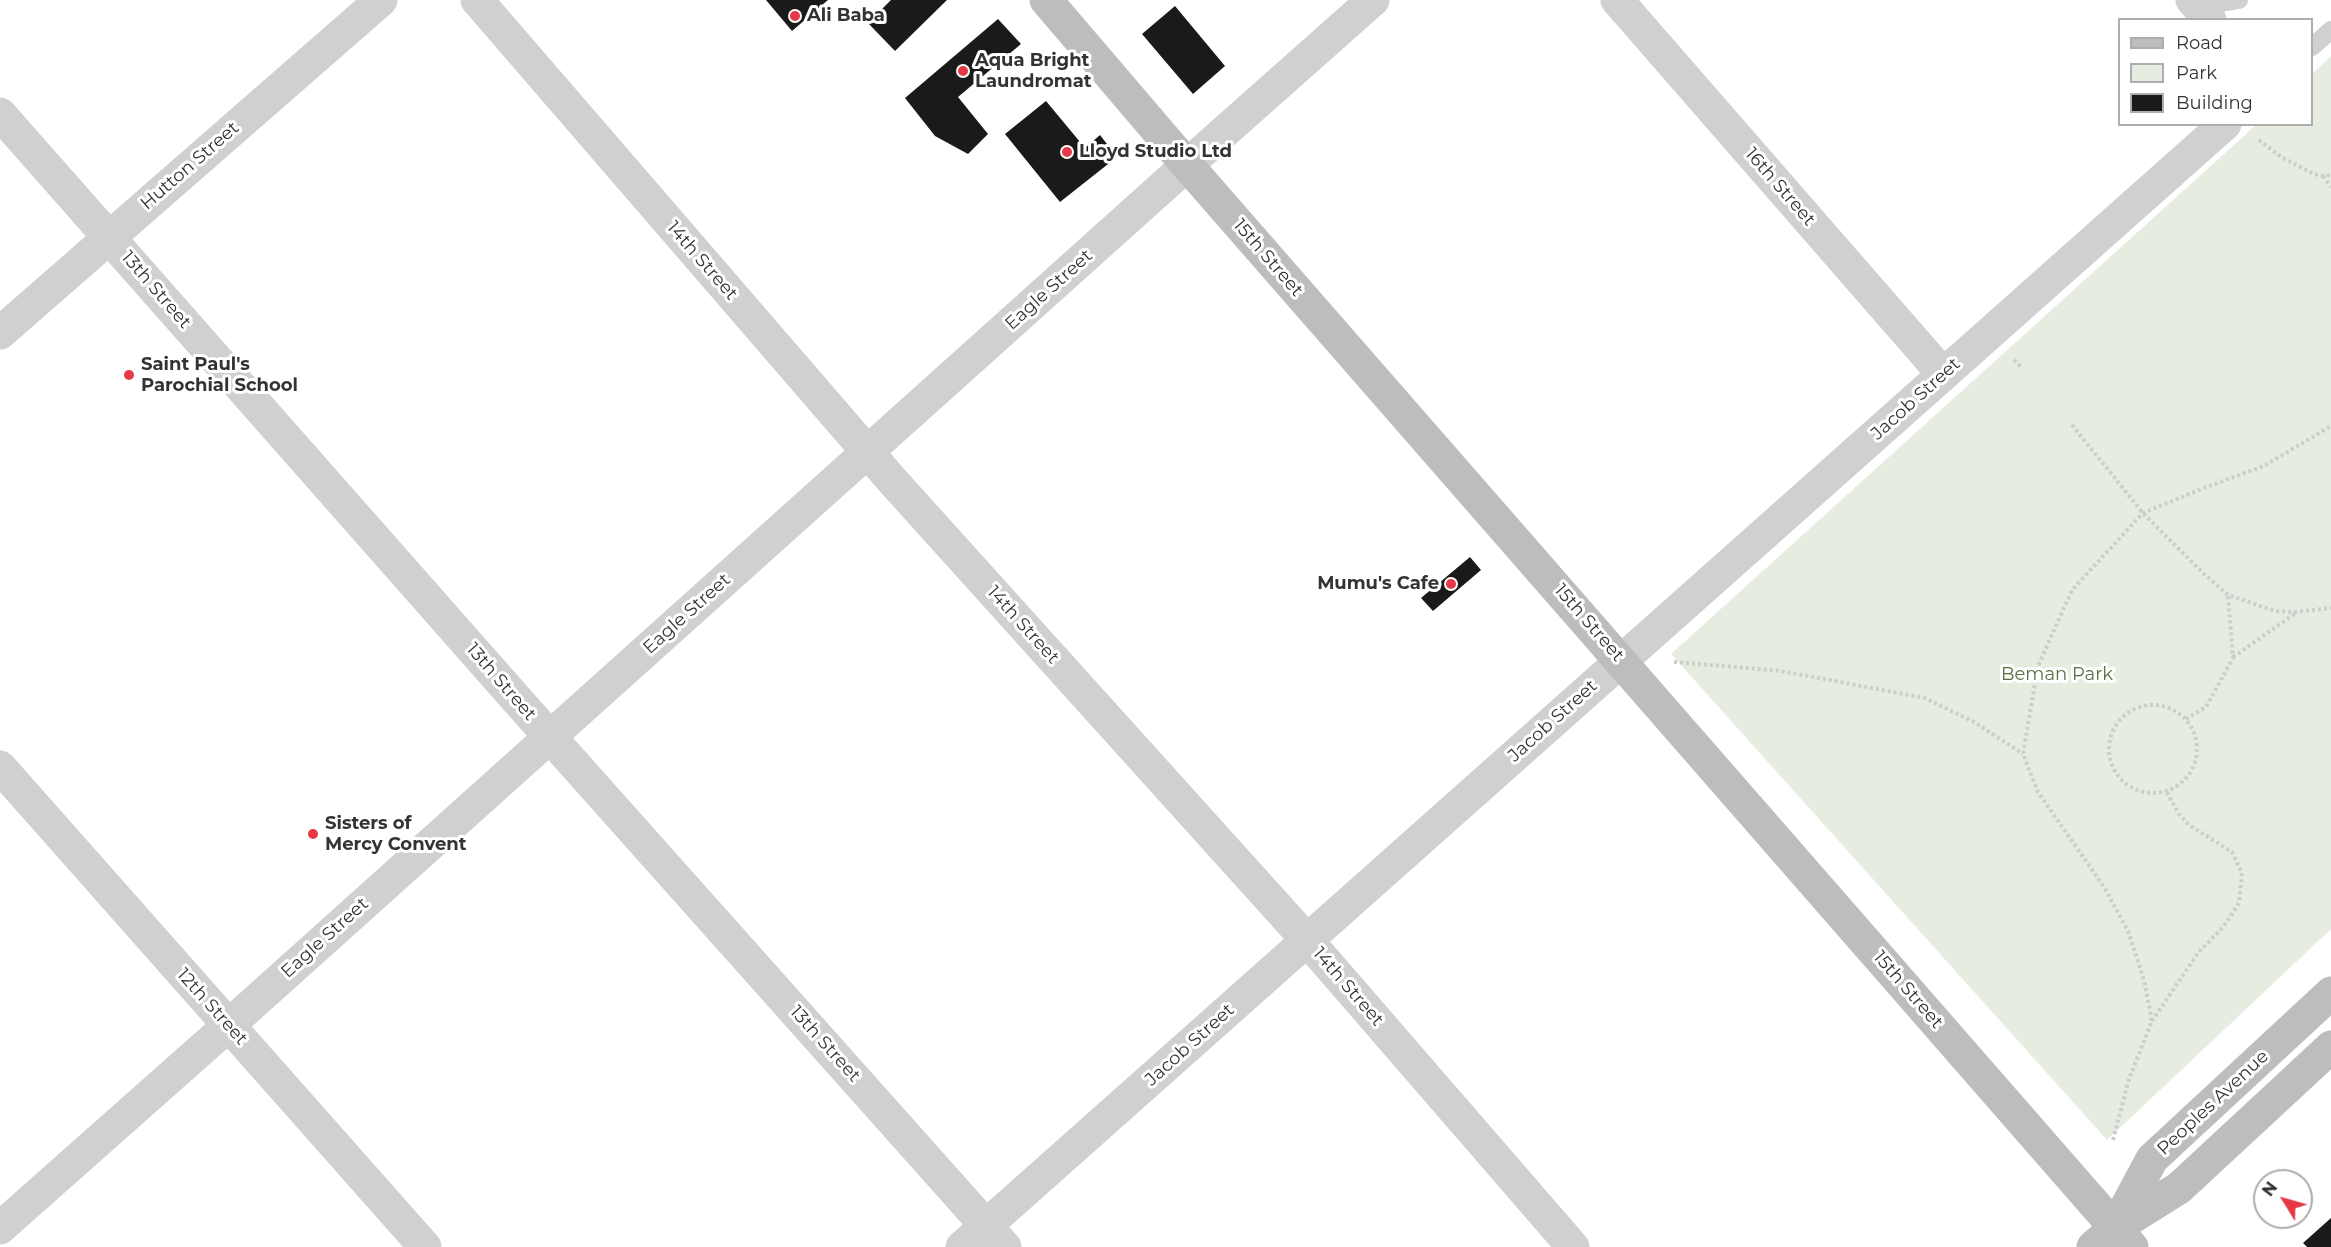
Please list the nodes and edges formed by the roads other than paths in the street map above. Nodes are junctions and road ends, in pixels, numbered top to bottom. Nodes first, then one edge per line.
1 (381, 0) edge
2 (477, 0) edge
3 (1046, 0) edge
4 (1373, 0) edge
5 (1617, 0) edge
6 (2239, 0) edge
7 (2200, 9) edge
8 (2331, 30) edge
9 (2313, 46) edge
10 (0, 114) edge
11 (2223, 126) edge
12 (1186, 165) junction
13 (109, 237) junction
14 (0, 333) edge
15 (1943, 374) junction
16 (868, 453) junction
17 (1621, 660) junction
18 (550, 737) junction
19 (0, 767) edge
20 (1307, 940) junction
21 (2331, 993) edge
22 (229, 1025) junction
23 (2331, 1047) edge
24 (0, 1228) edge
25 (996, 1236) edge
26 (2113, 1240) edge
27 (425, 1247) edge
28 (962, 1247) edge
29 (1573, 1247) edge

1 - 13 street, Hutton Street
2 - 16 street, 14th Street
3 - 12 street, 15th Street
4 - 12 street, Eagle Street
5 - 15 street, 16th Street
6 - 7 lane
8 - 9 lane
10 - 13 street, 13th Street
11 - 15 street, Jacob Street
12 - 16 street, Eagle Street
12 - 17 street, 15th Street
13 - 14 street, Hutton Street
13 - 18 street, 13th Street
15 - 17 street, Jacob Street
16 - 18 street, Eagle Street
16 - 20 street, 14th Street
17 - 20 street, Jacob Street
17 - 26 street, 15th Street
18 - 22 street, Eagle Street
18 - 25 street, 13th Street
19 - 22 street, 12th Street
20 - 25 street, Jacob Street
20 - 29 street, 14th Street
21 - 26 street, Peoples Avenue
22 - 24 street, Eagle Street
22 - 27 street, 12th Street
23 - 26 street
25 - 28 street, Jacob Street

